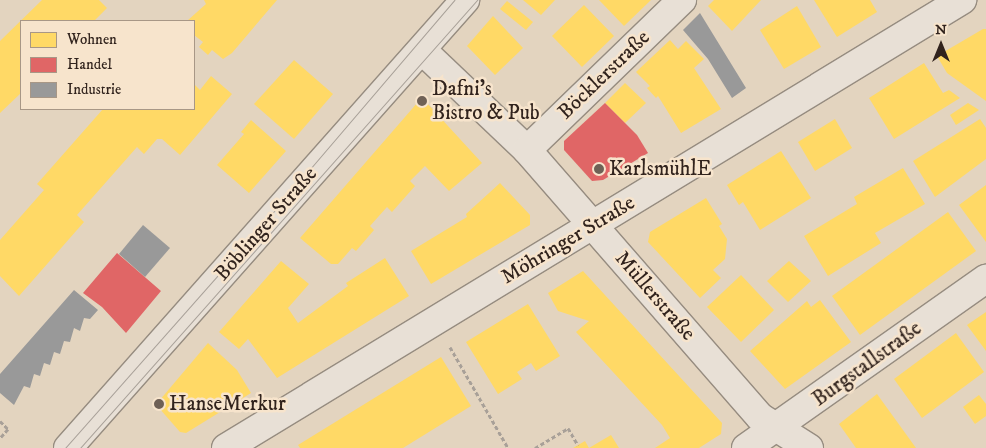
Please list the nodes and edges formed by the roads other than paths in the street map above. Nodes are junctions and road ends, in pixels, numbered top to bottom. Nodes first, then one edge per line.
1 (465, 0) edge
2 (682, 0) edge
3 (962, 0) edge
4 (423, 51) junction
5 (527, 150) junction
6 (592, 225) junction
7 (986, 279) edge
8 (778, 428) junction
9 (68, 448) edge
10 (226, 448) edge
11 (746, 448) edge
12 (809, 448) edge

1 - 4 street, Böblinger Straße
2 - 5 street, Böcklerstraße
3 - 6 street, Möhringer Straße
4 - 5 street, Müllerstraße
4 - 9 street, Böblinger Straße
5 - 6 street, Müllerstraße
6 - 8 street, Müllerstraße
6 - 10 street, Möhringer Straße
7 - 8 street, Burgstallstraße
8 - 11 street, Burgstallstraße
8 - 12 street, Müllerstraße

